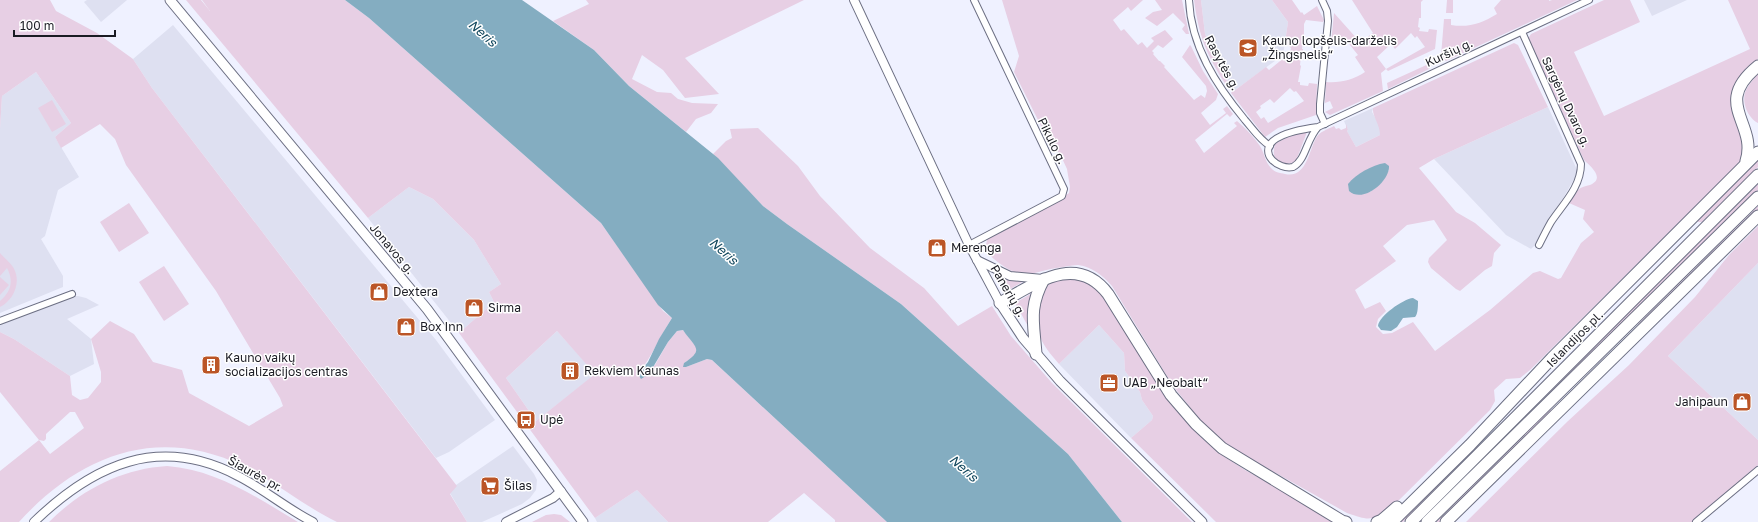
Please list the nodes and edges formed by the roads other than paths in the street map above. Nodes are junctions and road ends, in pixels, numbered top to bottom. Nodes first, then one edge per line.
1 (170, 0) edge
2 (854, 0) edge
3 (974, 0) edge
4 (1189, 0) edge
5 (1322, 0) edge
6 (1589, 0) edge
7 (1522, 32) junction
8 (1758, 66) edge
9 (1325, 124) junction
10 (1318, 127) junction
11 (1270, 146) junction
12 (1758, 152) edge
13 (1743, 167) junction
14 (1758, 175) edge
15 (1758, 197) edge
16 (1758, 216) edge
17 (968, 245) junction
18 (1539, 245) dead end
19 (977, 260) junction
20 (1044, 279) junction
21 (72, 294) dead end
22 (1658, 296) junction
23 (1000, 303) junction
24 (1659, 314) junction
25 (0, 321) edge
26 (1036, 354) junction
27 (1552, 358) junction
28 (1570, 362) junction
29 (1536, 390) junction
30 (1530, 403) junction
31 (1554, 415) junction
32 (1470, 445) junction
33 (1758, 470) edge
34 (561, 491) junction
35 (34, 522) edge
36 (313, 522) edge
37 (506, 522) edge
38 (584, 522) edge
39 (1202, 522) edge
40 (1344, 522) edge
41 (1377, 522) edge
42 (1392, 522) edge
43 (1411, 522) edge
44 (1427, 522) edge
45 (1446, 522) edge
46 (1457, 522) edge
47 (1696, 522) edge

1 - 34 main road, Jonavos g.
2 - 17 main road, Panerių g.
3 - 17 street, Pikulo g.
4 - 11 street, Rasytės g.
5 - 9 street
6 - 7 street, Kuršių g.
7 - 9 street, Kuršių g.
7 - 18 street, Sargėnų Dvaro g.
8 - 13 highway
9 - 10 street, Kuršių g.
10 - 11 street, Kuršių g.
10 - 11 street
12 - 13 highway
13 - 27 highway
14 - 28 highway, Islandijos pl.
15 - 22 highway
16 - 24 highway
17 - 19 main road, Panerių g.
19 - 20 main road
19 - 23 main road, Panerių g.
20 - 23 highway
20 - 26 highway
20 - 40 highway
21 - 25 street
22 - 31 highway
22 - 44 highway
23 - 26 main road, Panerių g.
24 - 31 highway
24 - 46 highway
26 - 39 main road, Panerių g.
27 - 29 highway
27 - 32 highway
27 - 41 highway
28 - 29 highway
28 - 30 highway, Islandijos pl.
29 - 30 highway
29 - 32 highway
30 - 43 highway, Islandijos pl.
31 - 45 highway
32 - 42 highway
33 - 47 street
34 - 37 main road
34 - 38 main road, Jonavos g.
35 - 36 main road, Šiaurės pr.

